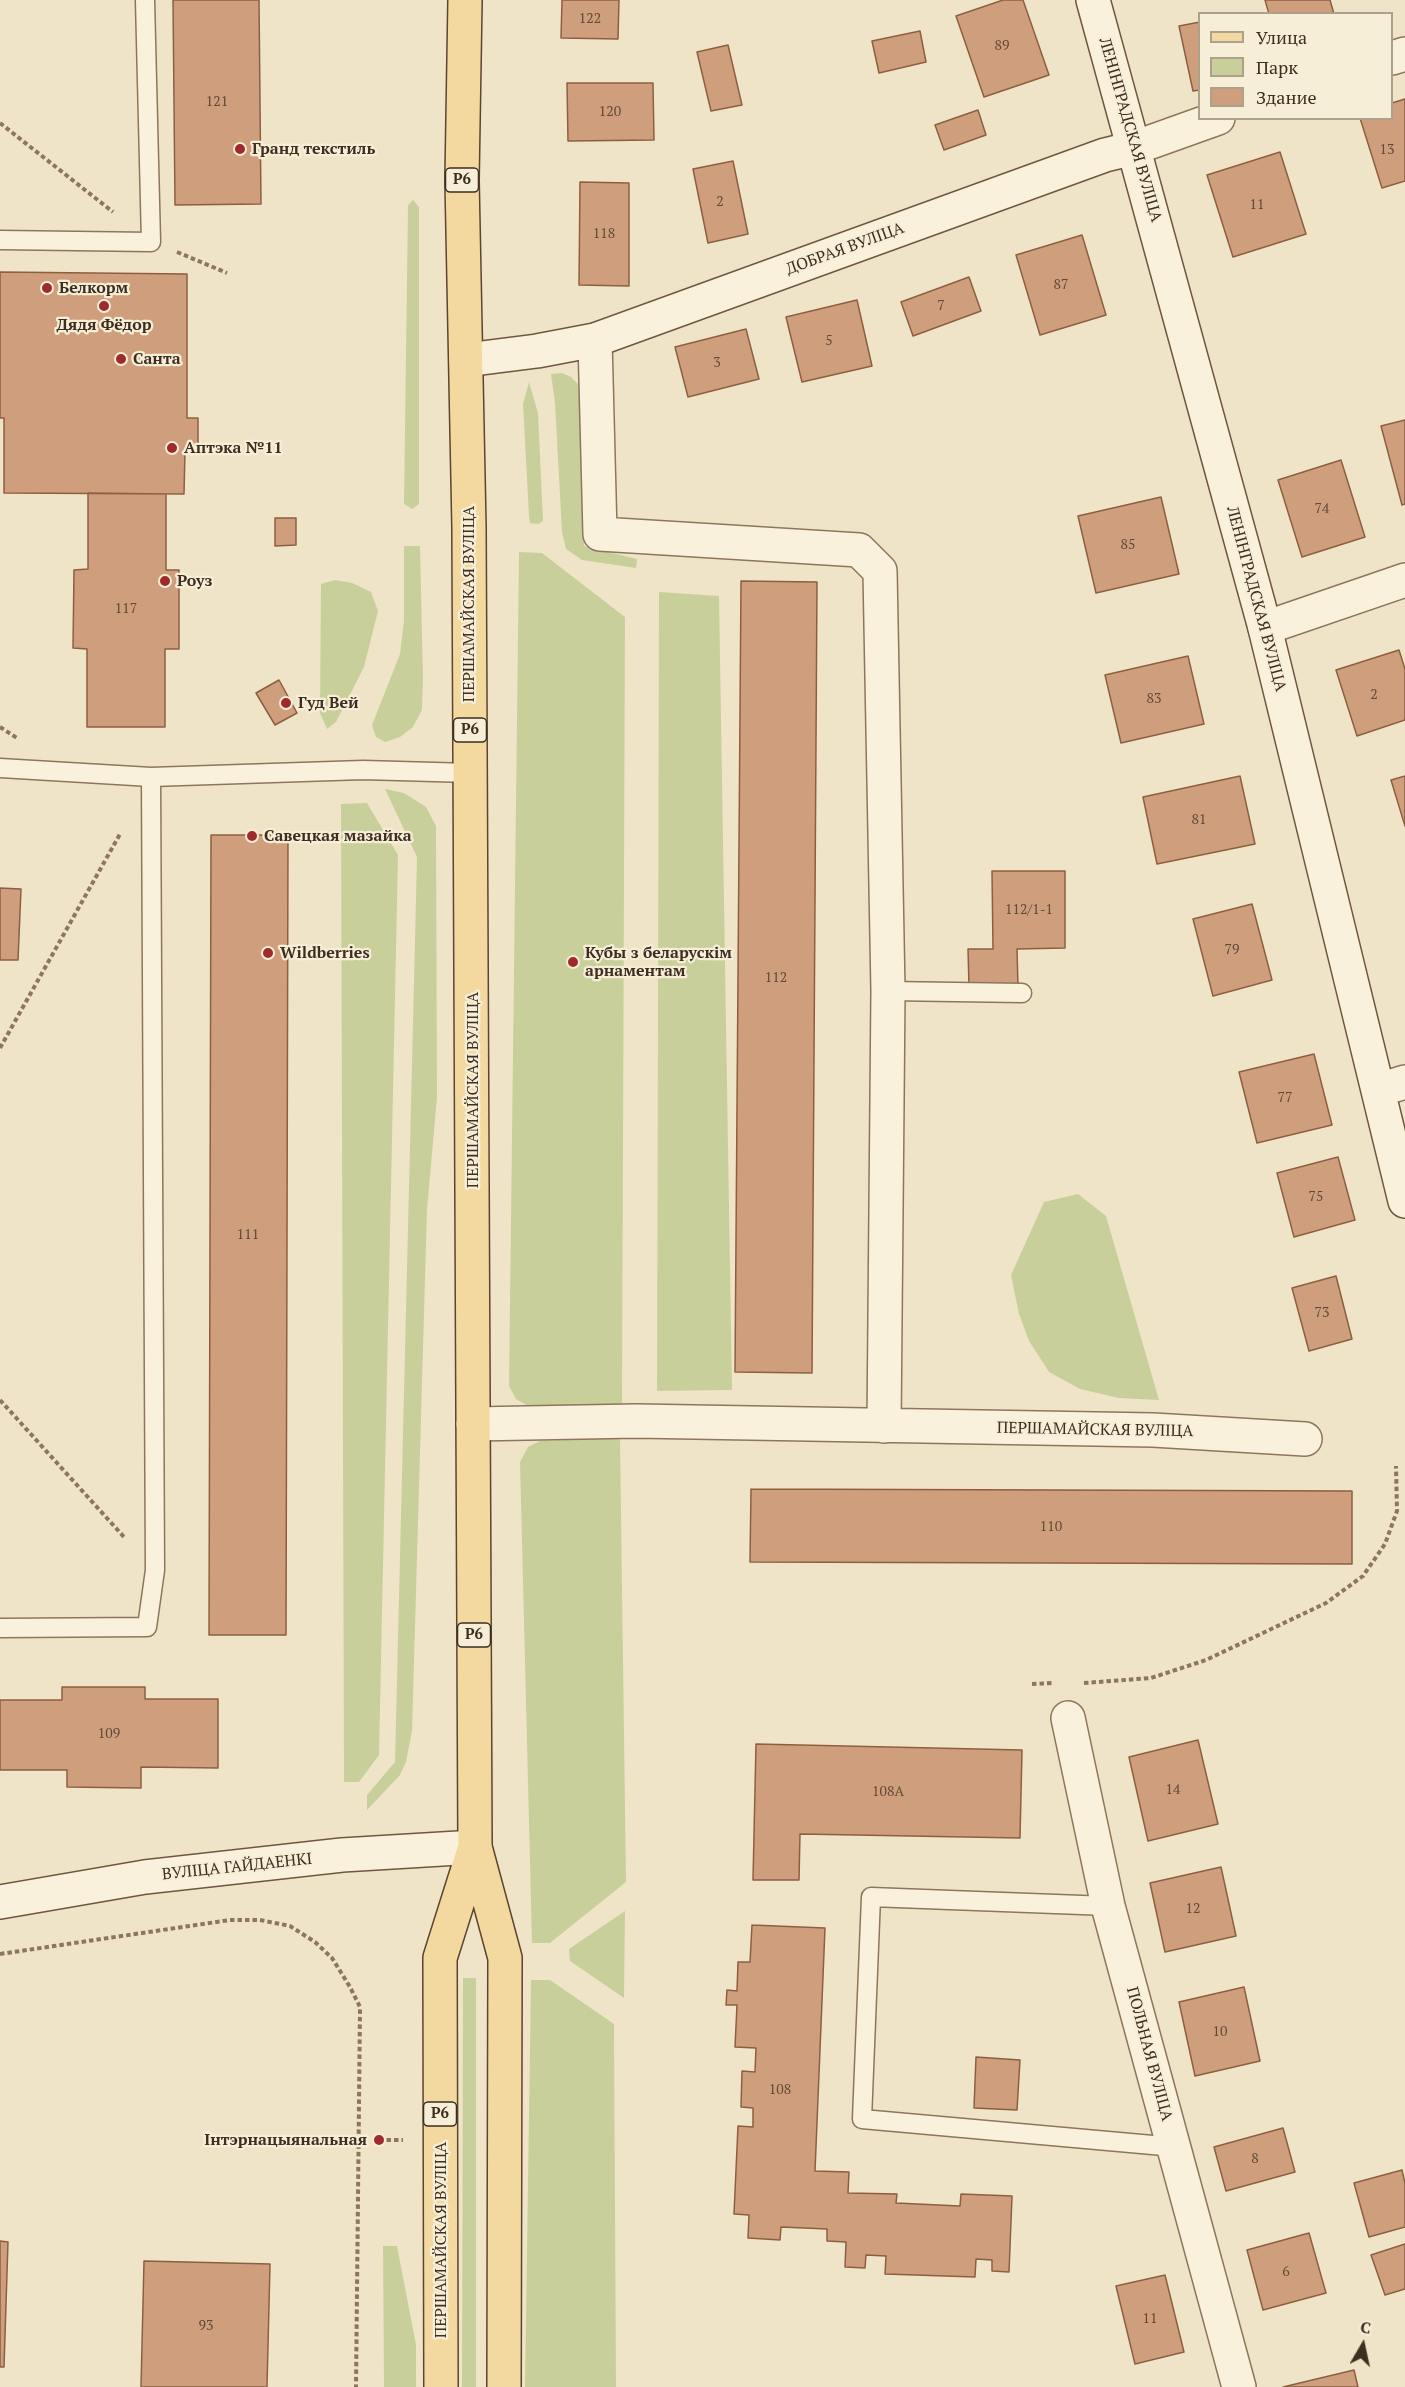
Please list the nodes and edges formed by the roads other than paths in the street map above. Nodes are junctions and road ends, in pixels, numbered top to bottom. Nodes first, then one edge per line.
1 (145, 0) edge
2 (465, 0) edge
3 (1093, 0) edge
4 (1212, 120) edge
5 (1134, 148) junction
6 (0, 240) edge
7 (595, 340) junction
8 (466, 360) junction
9 (1405, 580) edge
10 (1265, 628) junction
11 (0, 768) edge
12 (470, 773) junction
13 (151, 777) junction
14 (888, 991) junction
15 (1022, 993) dead end
16 (1392, 1086) edge
17 (1405, 1201) edge
18 (473, 1424) junction
19 (884, 1426) junction
20 (1305, 1439) dead end
21 (0, 1629) edge
22 (1068, 1718) dead end
23 (475, 1847) junction
24 (0, 1902) edge
25 (1108, 1906) junction
26 (1175, 2147) junction
27 (441, 2387) edge
28 (504, 2387) edge
29 (1239, 2387) edge

1 - 6 lane
2 - 8 main road, ПЕРШАМАЙСКАЯ ВУЛІЦА / Р6
3 - 5 street, ЛЕНІНГРАДСКАЯ ВУЛІЦА
4 - 5 street, ДОБРАЯ ВУЛІЦА
5 - 7 street, ДОБРАЯ ВУЛІЦА
5 - 10 street, ЛЕНІНГРАДСКАЯ ВУЛІЦА
7 - 8 street, ДОБРАЯ ВУЛІЦА
7 - 14 street
8 - 12 main road, ПЕРШАМАЙСКАЯ ВУЛІЦА / Р6
9 - 10 street
10 - 16 street, ЛЕНІНГРАДСКАЯ ВУЛІЦА
11 - 13 lane
12 - 13 lane
12 - 18 main road, ПЕРШАМАЙСКАЯ ВУЛІЦА / Р6
13 - 21 lane
14 - 15 lane
14 - 19 street
16 - 17 street, ЛЕНІНГРАДСКАЯ ВУЛІЦА
18 - 19 street, ПЕРШАМАЙСКАЯ ВУЛІЦА
18 - 23 main road, ПЕРШАМАЙСКАЯ ВУЛІЦА / Р6
19 - 20 street, ПЕРШАМАЙСКАЯ ВУЛІЦА
22 - 25 street, ПОЛЬНАЯ ВУЛІЦА
23 - 24 street, ВУЛІЦА ГАЙДАЕНКІ
23 - 27 main road, ПЕРШАМАЙСКАЯ ВУЛІЦА / Р6
23 - 28 main road, ПЕРШАМАЙСКАЯ ВУЛІЦА / Р6
25 - 26 street, ПОЛЬНАЯ ВУЛІЦА
25 - 26 lane
26 - 29 street, ПОЛЬНАЯ ВУЛІЦА

